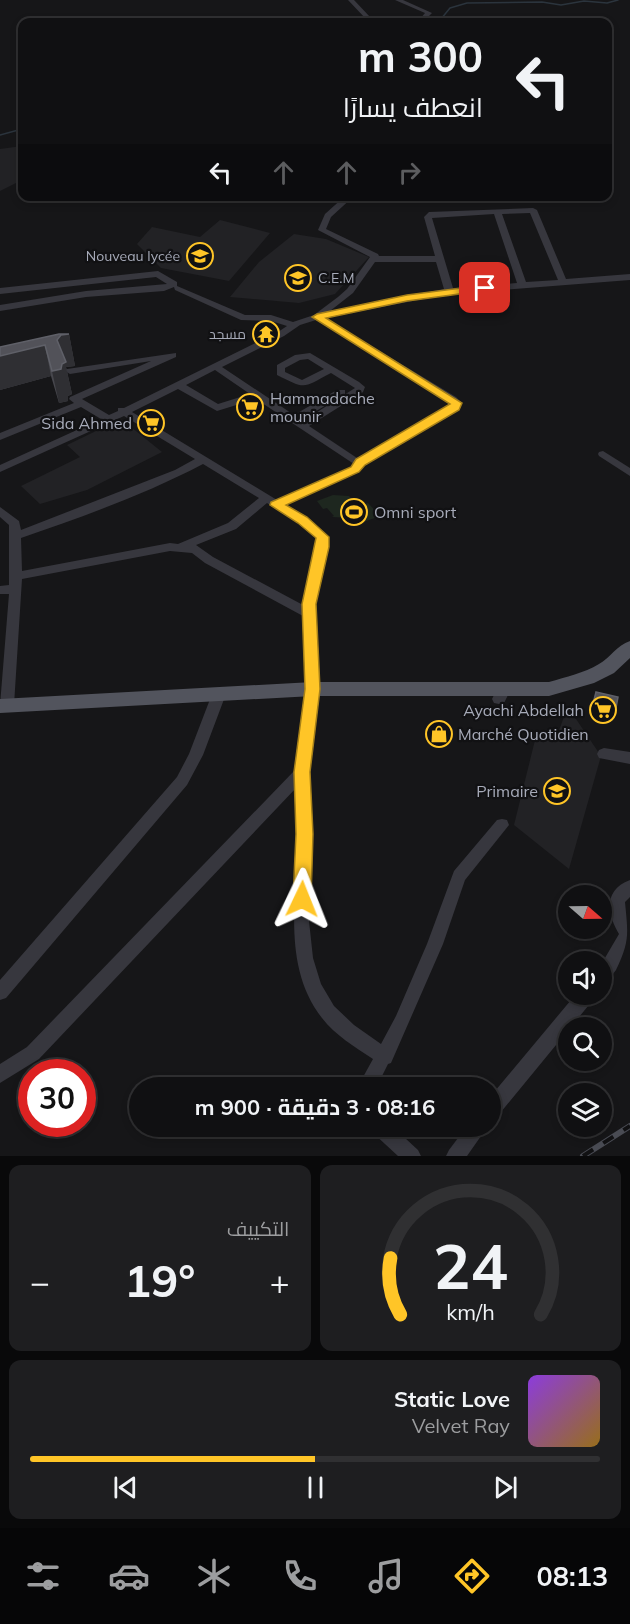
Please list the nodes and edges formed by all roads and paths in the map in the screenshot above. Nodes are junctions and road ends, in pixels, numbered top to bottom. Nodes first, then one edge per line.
1 (351, 0) edge
2 (398, 0) edge
3 (368, 18) dead end
4 (424, 18) edge
5 (345, 201) edge
6 (497, 212) junction
7 (375, 259) junction
8 (439, 260) junction
9 (630, 277) edge
10 (563, 282) junction
11 (522, 285) junction
12 (178, 288) dead end
13 (0, 291) edge
14 (449, 291) junction
15 (0, 308) edge
16 (317, 317) junction
17 (295, 325) junction
18 (215, 366) junction
19 (331, 369) dead end
20 (69, 371) dead end
21 (177, 384) junction
22 (257, 395) junction
23 (80, 404) junction
24 (122, 410) junction
25 (109, 419) junction
26 (297, 423) junction
27 (0, 437) edge
28 (603, 454) dead end
29 (202, 460) junction
30 (361, 462) junction
31 (0, 469) edge
32 (630, 473) edge
33 (270, 502) junction
34 (0, 511) edge
35 (15, 536) junction
36 (179, 548) junction
37 (16, 576) junction
38 (0, 590) edge
39 (14, 590) junction
40 (310, 614) junction
41 (628, 651) edge
42 (313, 689) junction
43 (219, 694) junction
44 (3, 706) edge
45 (604, 754) dead end
46 (630, 758) edge
47 (302, 772) junction
48 (502, 825) dead end
49 (630, 887) edge
50 (628, 935) edge
51 (612, 962) edge
52 (0, 992) edge
53 (578, 1005) edge
54 (385, 1057) junction
55 (0, 1074) edge
56 (373, 1077) edge
57 (501, 1099) edge
58 (390, 1137) edge
59 (470, 1137) edge
60 (412, 1156) edge
61 (455, 1156) edge

1 - 3 street
2 - 4 street
5 - 7 street
6 - 8 street
6 - 10 street
6 - 11 street
7 - 8 street
7 - 16 street
8 - 14 street
9 - 10 street
10 - 11 street
11 - 14 street
12 - 17 street
13 - 15 street
14 - 16 street
16 - 17 street
16 - 30 street
17 - 18 street
18 - 21 street
18 - 22 street
19 - 26 street
20 - 23 street
21 - 22 street
21 - 24 street
22 - 26 street
23 - 25 street
23 - 27 street
24 - 25 street
24 - 29 street
25 - 31 street
26 - 30 street
28 - 32 street
29 - 33 street
29 - 35 street
30 - 33 street
33 - 36 street
33 - 40 street
34 - 35 street
35 - 37 street
36 - 37 street
36 - 40 street
37 - 39 street
38 - 39 street
39 - 44 street
40 - 42 street
41 - 42 main road
42 - 43 main road
42 - 47 street
43 - 44 main road
43 - 52 street
45 - 46 street
47 - 54 street
47 - 55 street
48 - 54 street
49 - 50 street
50 - 51 street
53 - 57 street
54 - 56 street
58 - 60 street
59 - 61 street

